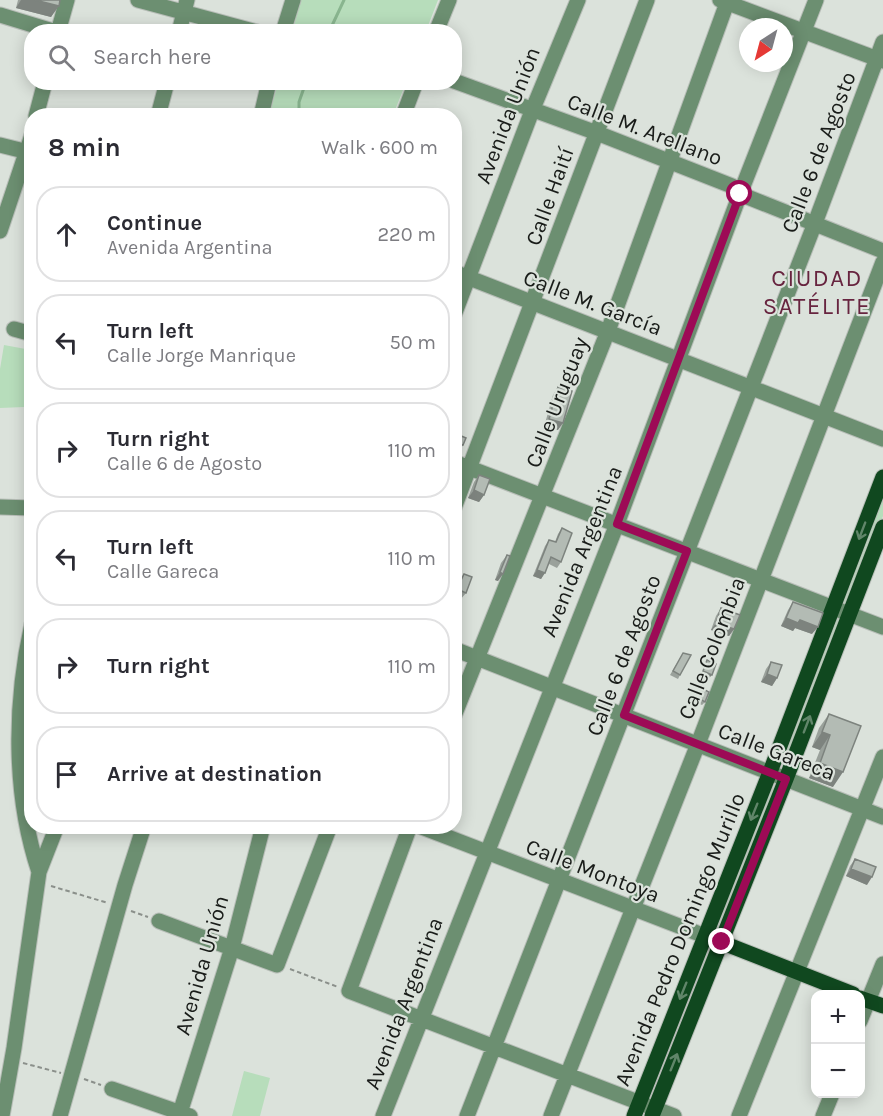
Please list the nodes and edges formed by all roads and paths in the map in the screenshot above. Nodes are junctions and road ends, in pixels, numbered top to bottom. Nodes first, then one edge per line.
1 (67, 0) edge
2 (138, 0) edge
3 (292, 0) edge
4 (449, 0) edge
5 (578, 0) edge
6 (647, 0) edge
7 (816, 0) edge
8 (725, 1) edge
9 (186, 6) edge
10 (0, 15) edge
11 (30, 24) edge
12 (60, 24) edge
13 (181, 24) edge
14 (235, 24) edge
15 (285, 24) edge
16 (439, 24) edge
17 (804, 33) junction
18 (883, 42) edge
19 (880, 60) edge
20 (462, 84) edge
21 (43, 90) edge
22 (164, 90) edge
23 (267, 90) edge
24 (413, 90) edge
25 (38, 108) edge
26 (160, 108) edge
27 (263, 108) edge
28 (406, 108) edge
29 (532, 111) junction
30 (597, 133) junction
31 (0, 145) edge
32 (24, 151) edge
33 (669, 161) junction
34 (24, 166) edge
35 (740, 194) junction
36 (815, 223) junction
37 (0, 231) edge
38 (883, 251) edge
39 (883, 262) edge
40 (462, 275) edge
41 (533, 303) junction
42 (14, 329) dead end
43 (608, 331) junction
44 (24, 332) edge
45 (680, 360) junction
46 (752, 387) junction
47 (824, 415) junction
48 (883, 439) edge
49 (462, 465) edge
50 (470, 468) junction
51 (883, 477) edge
52 (462, 488) edge
53 (543, 497) junction
54 (0, 507) edge
55 (24, 508) edge
56 (617, 524) junction
57 (883, 527) edge
58 (687, 551) junction
59 (761, 580) junction
60 (832, 607) junction
61 (849, 614) junction
62 (883, 627) edge
63 (462, 652) edge
64 (478, 658) junction
65 (551, 687) junction
66 (462, 697) edge
67 (24, 700) edge
68 (624, 715) junction
69 (698, 744) junction
70 (883, 757) edge
71 (770, 772) junction
72 (786, 779) junction
73 (24, 798) edge
74 (863, 809) junction
75 (883, 817) edge
76 (28, 834) edge
77 (54, 834) edge
78 (142, 834) edge
79 (261, 834) edge
80 (327, 834) edge
81 (407, 834) edge
82 (438, 834) edge
83 (486, 853) junction
84 (38, 877) junction
85 (560, 881) junction
86 (119, 906) junction
87 (631, 909) junction
88 (159, 921) joint
89 (705, 936) junction
90 (722, 942) junction
91 (232, 948) junction
92 (277, 964) junction
93 (883, 964) edge
94 (796, 973) junction
95 (842, 990) edge
96 (349, 991) junction
97 (871, 1002) edge
98 (422, 1019) junction
99 (495, 1047) junction
100 (6, 1060) edge
101 (71, 1075) junction
102 (567, 1075) junction
103 (112, 1089) joint
104 (830, 1098) edge
105 (636, 1109) edge
106 (654, 1112) edge
107 (183, 1115) edge
108 (2, 1116) edge
109 (60, 1116) edge
110 (384, 1116) edge
111 (467, 1116) edge
112 (551, 1116) edge
113 (674, 1116) edge
114 (739, 1116) edge
115 (823, 1116) edge

1 - 12 street
2 - 9 street
3 - 15 street
4 - 16 street
5 - 29 street, Avenida Unión
6 - 30 street, Calle Haití
7 - 17 street, Avenida Argentina
8 - 17 street
8 - 33 street, Calle Uruguay
9 - 13 street
9 - 14 street
10 - 11 street
17 - 19 street
17 - 35 street, Avenida Argentina
18 - 19 street, Calle 6 de Agosto
19 - 36 street, Calle 6 de Agosto
20 - 29 street, Calle M. Arellano
21 - 25 street
22 - 26 street
23 - 27 street
24 - 28 street
29 - 30 street, Calle M. Arellano
29 - 40 street, Avenida Unión
30 - 33 street, Calle M. Arellano
30 - 41 street, Calle Haití
31 - 32 street
33 - 35 street, Calle M. Arellano
33 - 43 street, Calle Uruguay
34 - 37 street
35 - 36 street, Calle M. Arellano
35 - 45 street, Avenida Argentina
36 - 38 street, Calle M. Arellano
36 - 46 street, Calle 6 de Agosto
39 - 47 street, Calle Colombia
40 - 41 street, Calle M. García
41 - 43 street, Calle M. García
41 - 50 street, Calle Haití
42 - 44 street
43 - 45 street, Calle M. García
43 - 53 street, Calle Uruguay
45 - 46 street, Calle M. García
45 - 56 street, Avenida Argentina
46 - 47 street, Calle M. García
46 - 58 street, Calle 6 de Agosto
47 - 48 street, Calle M. García
47 - 59 street, Calle Colombia
49 - 50 street
50 - 52 street, Calle Haití
50 - 53 street
51 -> 60 main road, Avenida Pedro Domingo Murillo
53 - 56 street
53 - 64 street, Calle Uruguay
54 - 55 street
56 - 58 street
56 - 65 street, Avenida Argentina
57 - 61 main road, Avenida Pedro Domingo Murillo
58 - 59 street
58 - 68 street, Calle 6 de Agosto
59 - 60 street
59 - 69 street, Calle Colombia
60 - 61 street
60 - 71 main road, Avenida Pedro Domingo Murillo
61 - 62 street
72 -> 61 main road, Avenida Pedro Domingo Murillo
63 - 64 street, Calle Gareca
64 - 65 street, Calle Gareca
64 - 66 street, Calle Uruguay
65 - 68 street, Calle Gareca
65 - 83 street, Avenida Argentina
67 - 73 street
68 - 69 street, Calle Gareca
68 - 85 street, Calle 6 de Agosto
69 - 71 street, Calle Gareca
69 - 87 street, Calle Colombia
70 - 74 street
71 - 72 street, Calle Gareca
71 -> 89 main road, Avenida Pedro Domingo Murillo
72 - 74 street, Calle Gareca
72 - 90 main road, Avenida Pedro Domingo Murillo
74 - 75 street, Calle Gareca
74 - 94 street
76 - 84 street
77 - 84 street
78 - 86 street
79 - 91 street, Avenida Unión
80 - 92 street
81 - 96 street
82 - 83 street, Calle Montoya
83 - 85 street, Calle Montoya
83 - 98 street, Avenida Argentina
84 - 86 path
84 - 100 street
85 - 87 street, Calle Montoya
85 - 99 street, Calle 6 de Agosto
86 - 88 path
86 - 101 street
87 - 89 street, Calle Montoya
87 - 102 street, Calle Colombia
88 - 91 street
89 - 90 main road, Calle Montoya
89 -> 105 main road, Avenida Pedro Domingo Murillo
90 - 94 main road, Calle Montoya
106 -> 90 main road, Avenida Pedro Domingo Murillo
91 - 92 street
91 - 107 street, Avenida Unión
92 - 96 path
93 - 97 street
94 - 95 main road, Calle Montoya
94 - 114 street
96 - 98 street
98 - 99 street
98 - 110 street, Avenida Argentina
99 - 102 street
99 - 111 street, Calle 6 de Agosto
100 - 101 path
100 - 108 street
101 - 103 path
101 - 109 street
102 - 105 street
102 - 112 street, Calle Colombia
103 - 107 street
104 - 115 street
105 - 106 street
106 - 113 street

